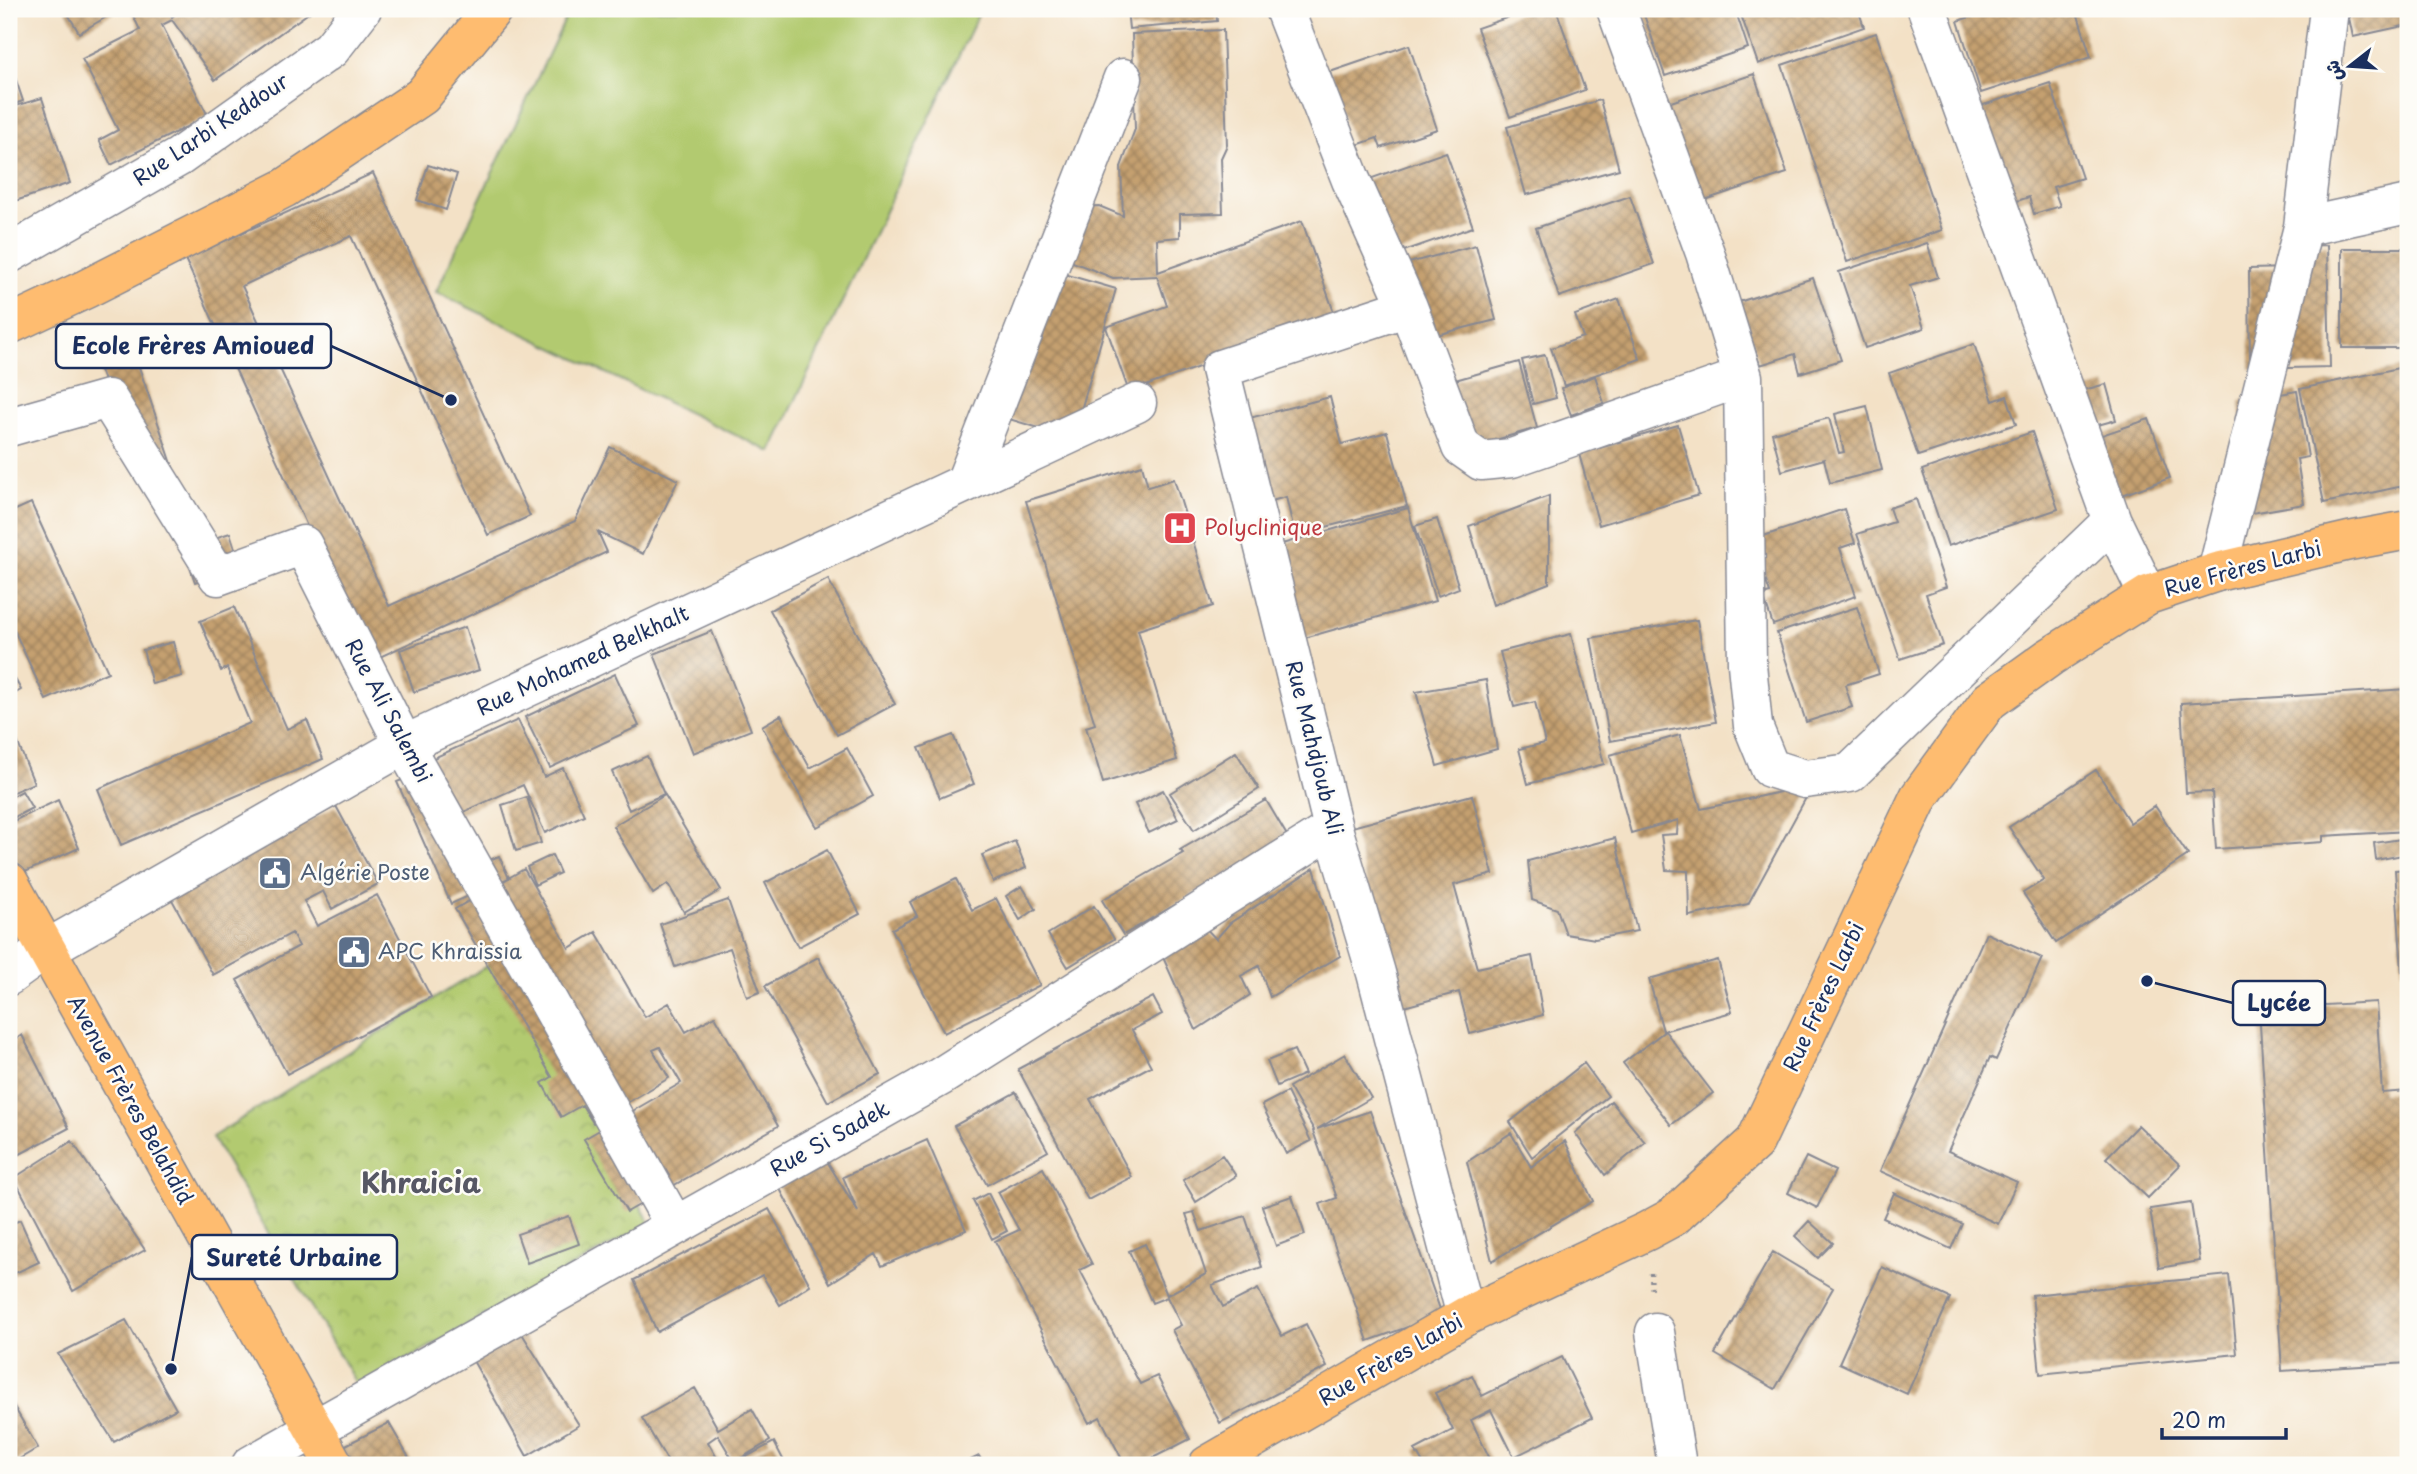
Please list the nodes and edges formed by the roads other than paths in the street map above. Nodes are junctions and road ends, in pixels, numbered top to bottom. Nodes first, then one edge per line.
1 (362, 9) edge
2 (493, 9) edge
3 (1284, 9) edge
4 (1616, 9) edge
5 (1927, 9) edge
6 (2329, 9) edge
7 (1124, 78) dead end
8 (2408, 204) edge
9 (2303, 227) junction
10 (9, 254) edge
11 (1408, 307) junction
12 (10, 320) edge
13 (1743, 377) junction
14 (1136, 403) dead end
15 (9, 427) edge
16 (965, 482) junction
17 (2112, 521) junction
18 (2408, 530) edge
19 (2217, 572) junction
20 (2148, 595) junction
21 (404, 745) junction
22 (1333, 828) junction
23 (9, 882) edge
24 (45, 950) junction
25 (9, 976) edge
26 (675, 1226) junction
27 (1466, 1316) junction
28 (1656, 1332) road end
29 (314, 1428) junction
30 (251, 1465) edge
31 (334, 1465) edge
32 (1208, 1465) edge
33 (1677, 1465) edge

1 - 10 street, Rue Larbi Keddour
2 - 12 main road
3 - 11 street
4 - 13 street
5 - 17 street
6 - 9 street
7 - 16 street
8 - 9 street
9 - 19 street
11 - 13 street
11 - 22 street, Rue Mahdjoub Ali
13 - 17 street
14 - 16 street, Rue Mohamed Belkhalt
15 - 21 street, Rue Ali Salembi
16 - 21 street, Rue Mohamed Belkhalt
17 - 20 street
18 - 19 main road, Rue Frères Larbi
19 - 20 main road, Rue Frères Larbi
20 - 27 main road, Rue Frères Larbi
21 - 24 street, Rue Mohamed Belkhalt
21 - 26 street, Rue Ali Salembi
22 - 26 street, Rue Si Sadek
22 - 27 street, Rue Mahdjoub Ali
23 - 24 main road, Avenue Frères Belahdid
24 - 25 street, Rue Mohamed Belkhalt
24 - 29 main road, Avenue Frères Belahdid
26 - 29 street, Rue Si Sadek
27 - 32 main road, Rue Frères Larbi
28 - 33 street
29 - 30 street, Rue Si Sadek
29 - 31 main road, Avenue Frères Belahdid

